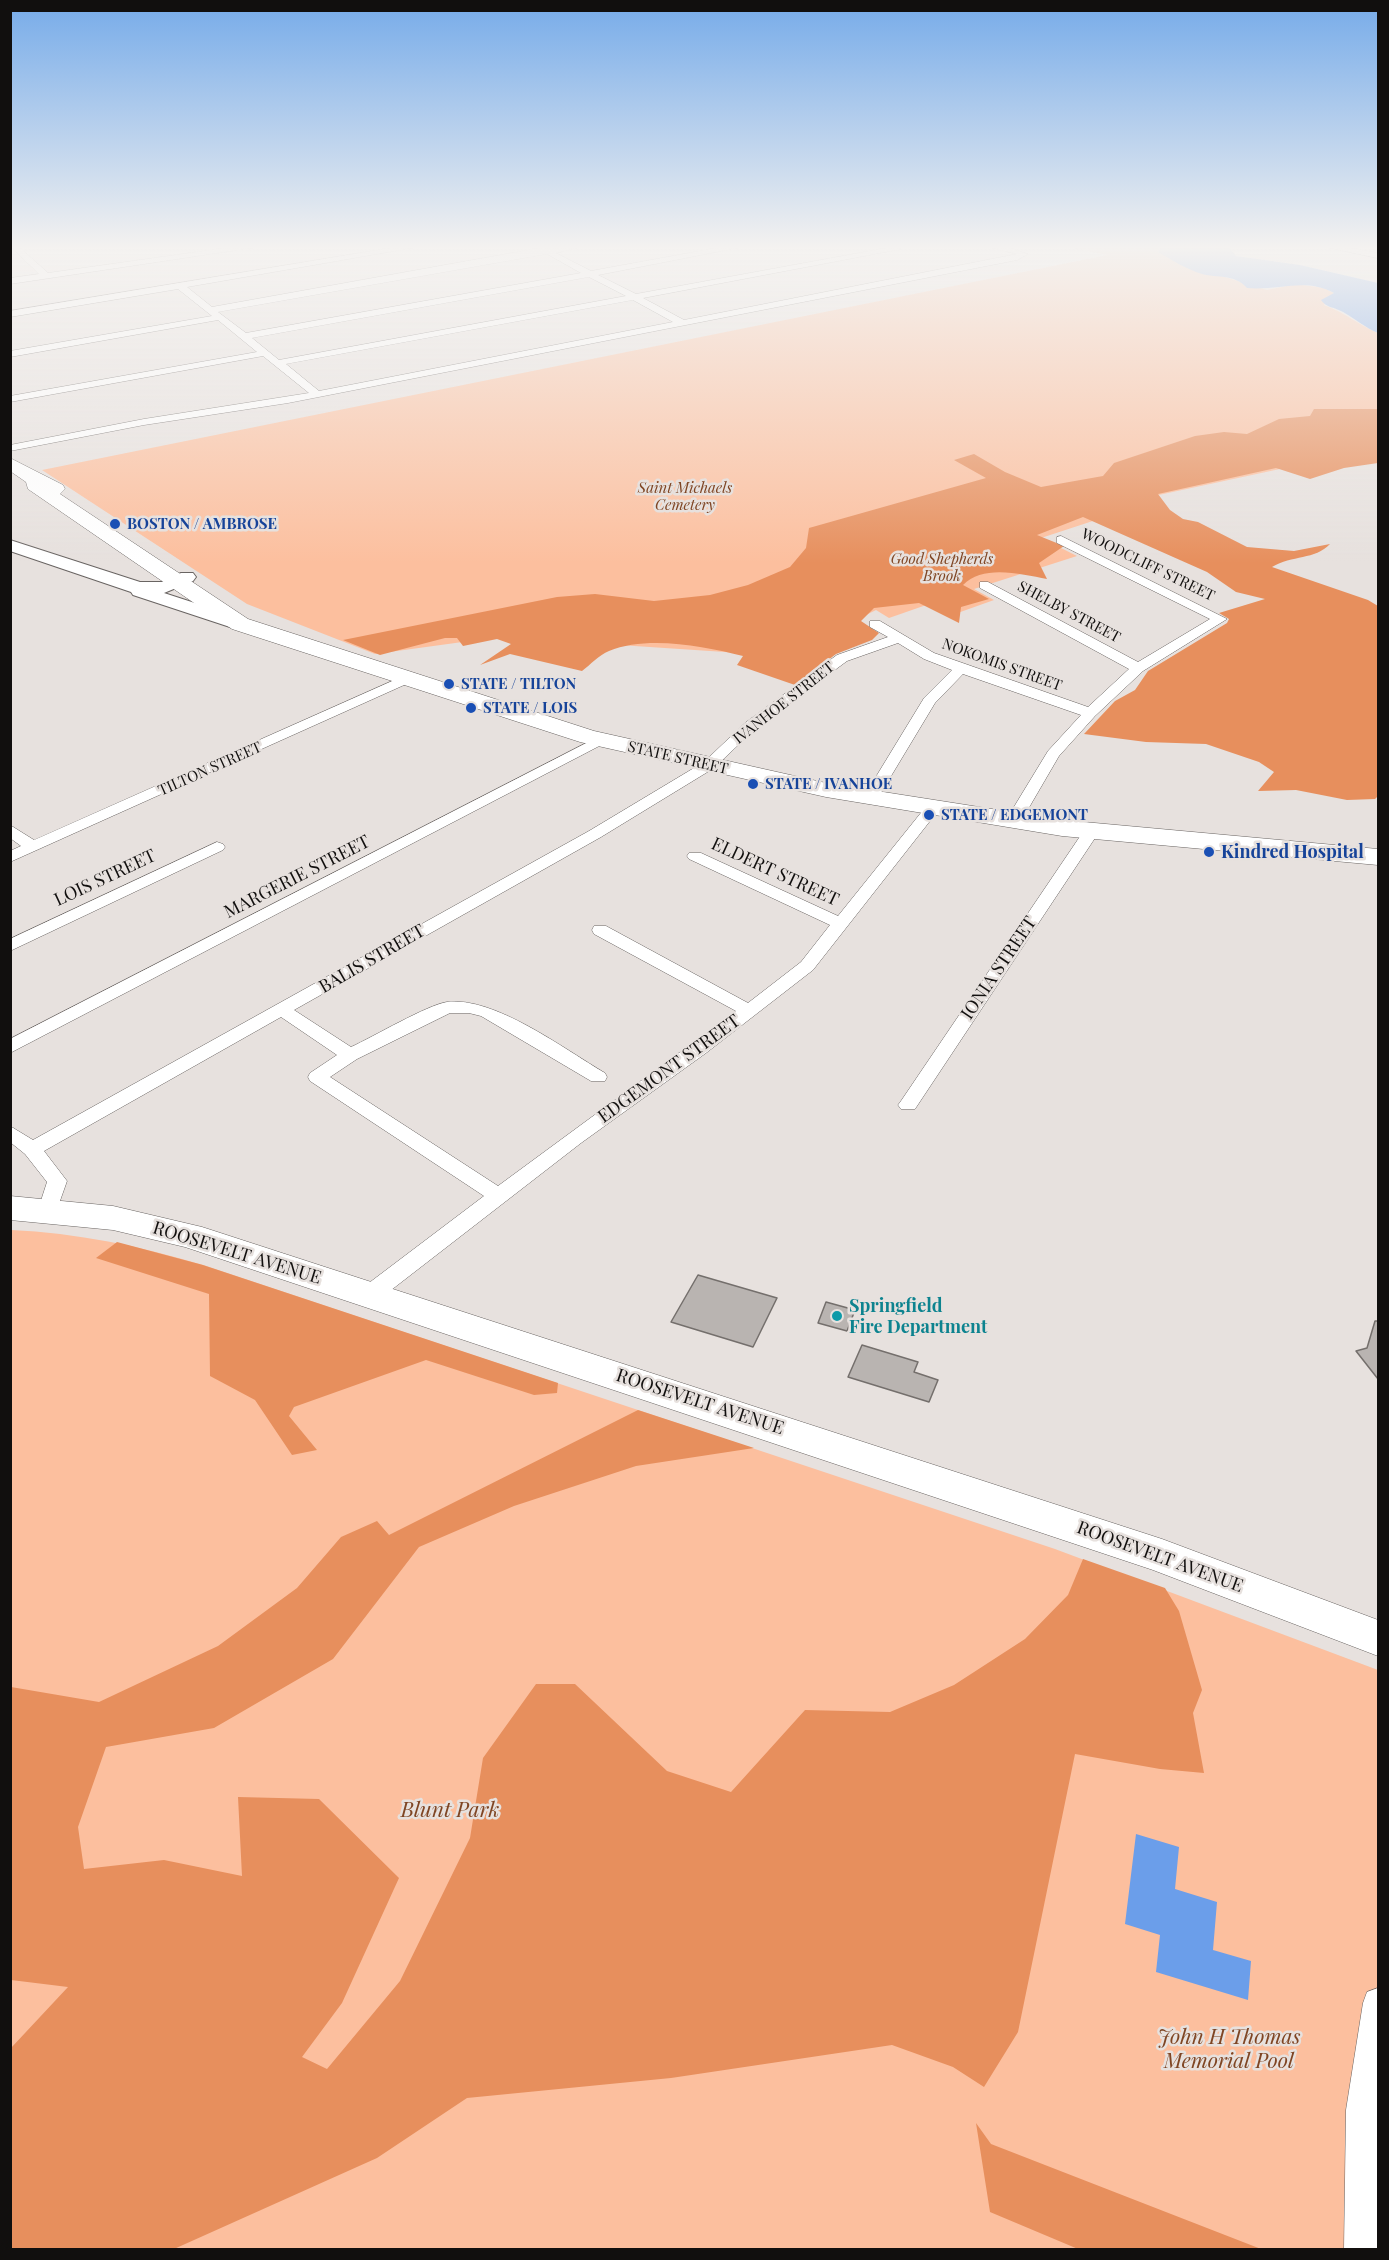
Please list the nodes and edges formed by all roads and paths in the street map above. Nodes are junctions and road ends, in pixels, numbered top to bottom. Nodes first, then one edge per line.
1 (340, 351) edge
2 (536, 351) edge
3 (265, 353) joint
4 (277, 363) junction
5 (317, 394) junction
6 (10, 399) edge
7 (10, 448) edge
8 (10, 463) edge
9 (1060, 540) dead end
10 (10, 545) edge
11 (71, 565) junction
12 (178, 578) junction
13 (984, 585) dead end
14 (127, 586) junction
15 (240, 624) junction
16 (875, 624) dead end
17 (276, 634) junction
18 (899, 638) junction
19 (1138, 668) junction
20 (961, 669) junction
21 (408, 678) junction
22 (1090, 713) junction
23 (600, 740) junction
24 (709, 765) junction
25 (871, 798) junction
26 (933, 807) junction
27 (1014, 820) junction
28 (10, 830) edge
29 (1091, 832) junction
30 (33, 847) junction
31 (217, 848) dead end
32 (695, 856) dead end
33 (10, 857) edge
34 (1378, 857) edge
35 (839, 923) junction
36 (600, 930) dead end
37 (10, 946) edge
38 (282, 1010) junction
39 (749, 1011) junction
40 (10, 1047) edge
41 (350, 1055) junction
42 (598, 1077) dead end
43 (908, 1105) dead end
44 (10, 1132) edge
45 (33, 1149) junction
46 (498, 1196) junction
47 (10, 1208) edge
48 (48, 1210) junction
49 (369, 1294) junction
50 (1378, 1638) edge
51 (1378, 2003) edge
52 (1361, 2250) edge

1 - 4 street
2 - 5 street
3 - 4 street
3 - 6 street
4 - 5 street
5 - 7 street
8 - 12 main road
9 - 19 street, WOODCLIFF STREET
10 - 11 main road
11 - 12 main road
11 - 14 main road
12 - 14 main road
12 - 15 main road, STATE STREET
12 - 17 main road, STATE STREET
13 - 19 street, SHELBY STREET
14 - 15 main road
15 - 17 main road, STATE STREET
16 - 18 street, NOKOMIS STREET
17 - 21 main road, STATE STREET
18 - 20 street, NOKOMIS STREET
18 - 24 street, IVANHOE STREET
19 - 22 street
20 - 22 street, NOKOMIS STREET
20 - 25 street
21 - 23 main road, STATE STREET
21 - 30 street, TILTON STREET
22 - 27 street
23 - 24 main road, STATE STREET
23 - 40 street, MARGERIE STREET
24 - 25 main road, STATE STREET
24 - 38 street, BALIS STREET
25 - 26 main road, STATE STREET
26 - 27 main road, STATE STREET
26 - 35 street, EDGEMONT STREET
27 - 29 main road, STATE STREET
28 - 30 street
29 - 34 main road, STATE STREET
29 - 43 street, IONIA STREET
30 - 33 street, TILTON STREET
31 - 37 street, LOIS STREET
32 - 35 street, ELDERT STREET
35 - 39 street, EDGEMONT STREET
36 - 39 street
38 - 41 street
38 - 45 street, BALIS STREET
39 - 46 street, EDGEMONT STREET
41 - 42 street
41 - 46 street
44 - 45 street
45 - 48 street
46 - 49 street, EDGEMONT STREET
47 - 48 main road, ROOSEVELT AVENUE
48 - 49 main road, ROOSEVELT AVENUE
49 - 50 main road, ROOSEVELT AVENUE
51 - 52 street

